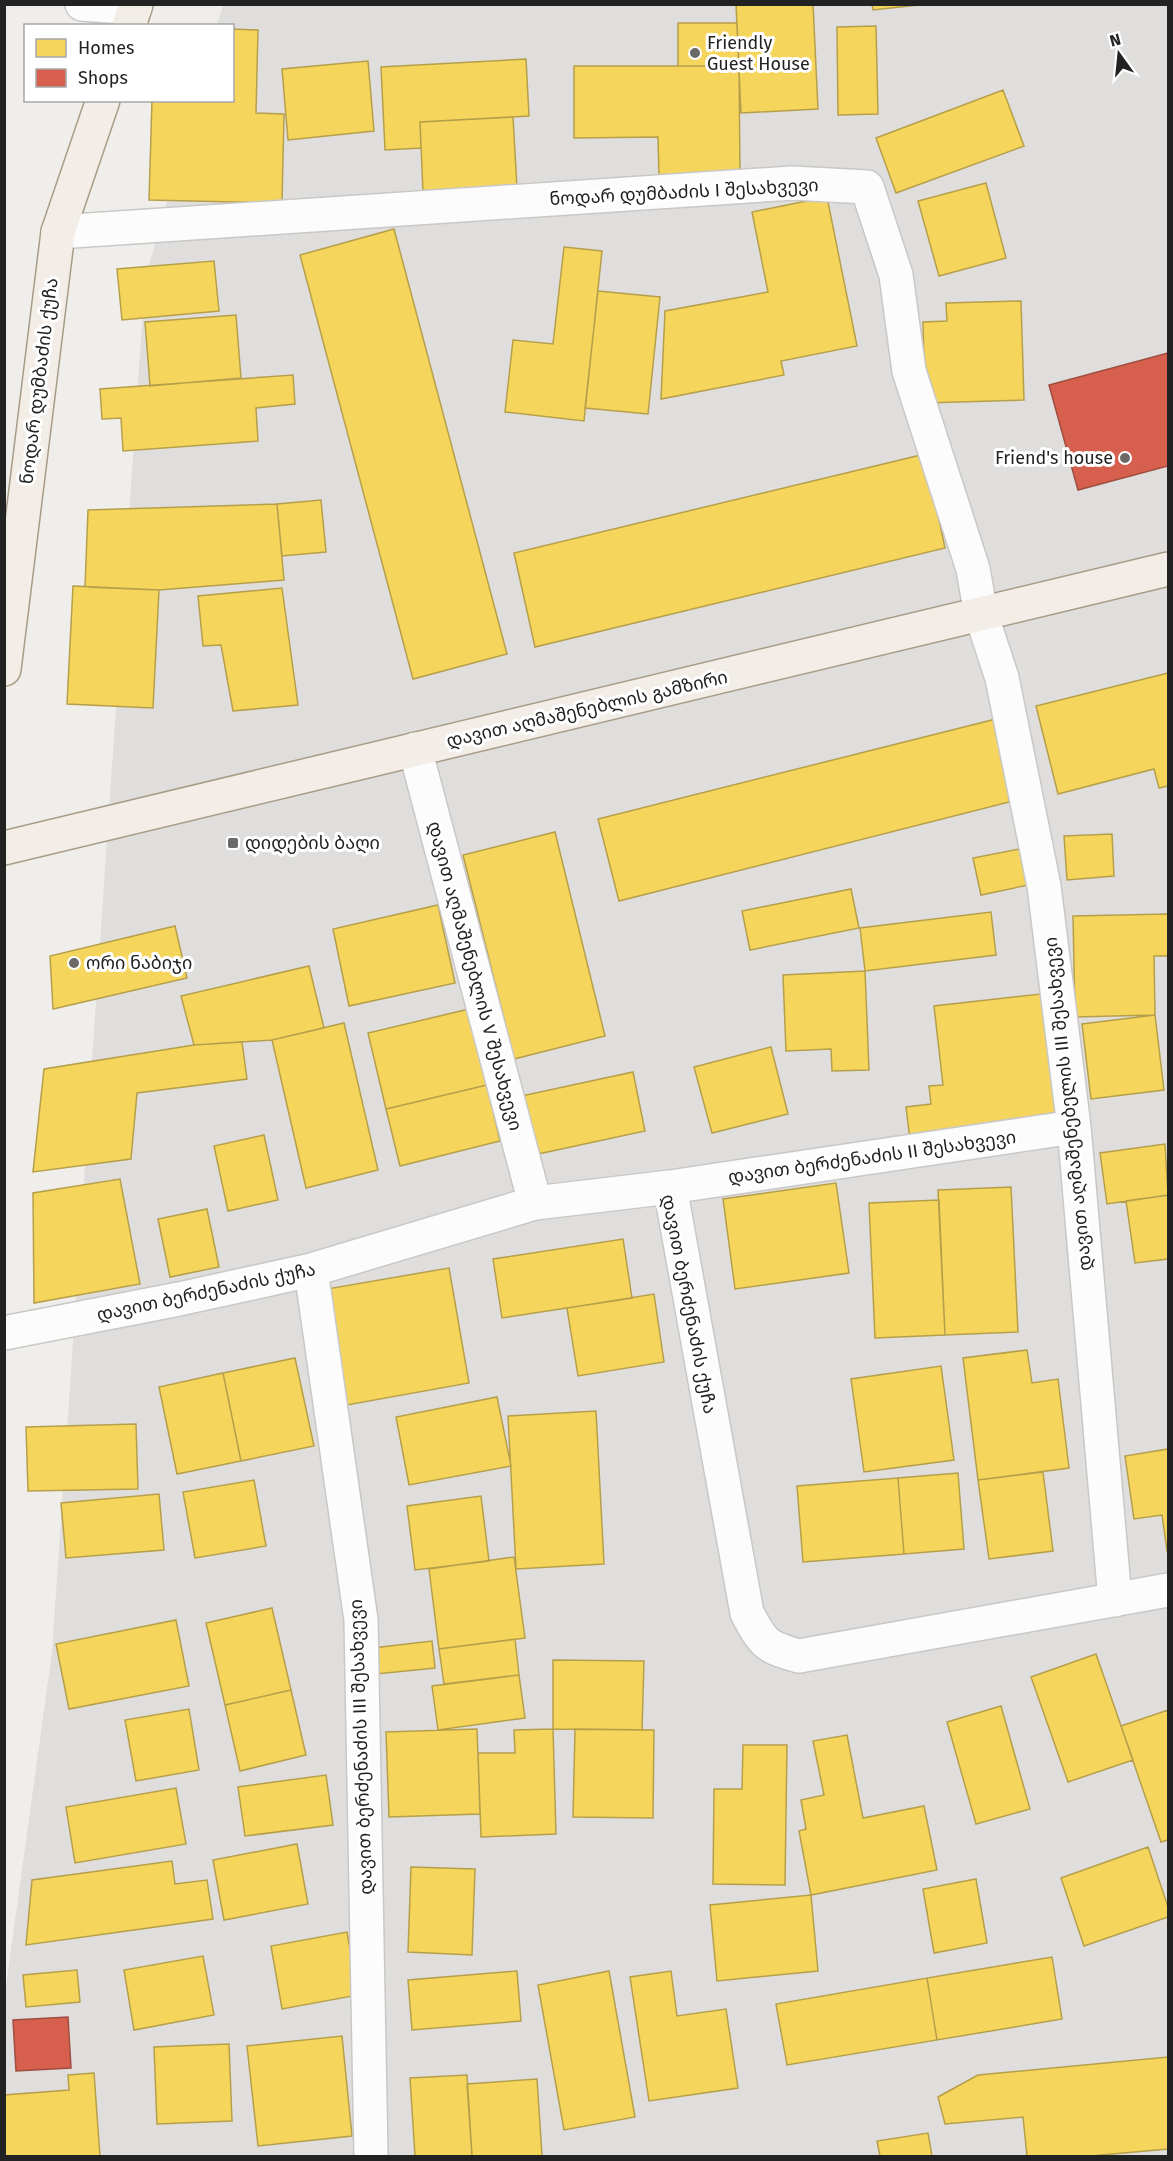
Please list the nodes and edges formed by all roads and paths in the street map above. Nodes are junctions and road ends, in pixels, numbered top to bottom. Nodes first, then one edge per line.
1 (82, 4) edge
2 (134, 13) edge
3 (102, 102) edge
4 (58, 232) junction
5 (1168, 569) edge
6 (981, 614) junction
7 (4, 669) edge
8 (415, 749) junction
9 (4, 848) edge
10 (1074, 1127) junction
11 (670, 1187) junction
12 (535, 1203) junction
13 (311, 1270) junction
14 (4, 1333) edge
15 (1168, 1590) edge
16 (1114, 1600) junction
17 (371, 2157) edge

1 - 2 street
3 - 4 main road, ნოდარ დუმბაძის ქუჩა
4 - 6 street, ნოდარ დუმბაძის I შესახვევი
4 - 7 main road, ნოდარ დუმბაძის ქუჩა
5 - 6 main road, დავით აღმაშენებლის გამზირი
6 - 8 main road, დავით აღმაშენებლის გამზირი
6 - 10 street, დავით აღმაშენებელის III შესახვევი
8 - 9 main road, დავით აღმაშენებლის გამზირი
8 - 12 street, დავით აღმაშენებლის V შესახვევი
10 - 11 street, დავით ბერძენაძის II შესახვევი
10 - 16 street, დავით აღმაშენებელის III შესახვევი
11 - 12 street, დავით ბერძენაძის ქუჩა
11 - 16 street, დავით ბერძენაძის ქუჩა
12 - 13 street, დავით ბერძენაძის ქუჩა
13 - 14 street, დავით ბერძენაძის ქუჩა
13 - 17 street, დავით ბერძენაძის III შესახვევი
15 - 16 street, დავით ბერძენაძის ქუჩა

